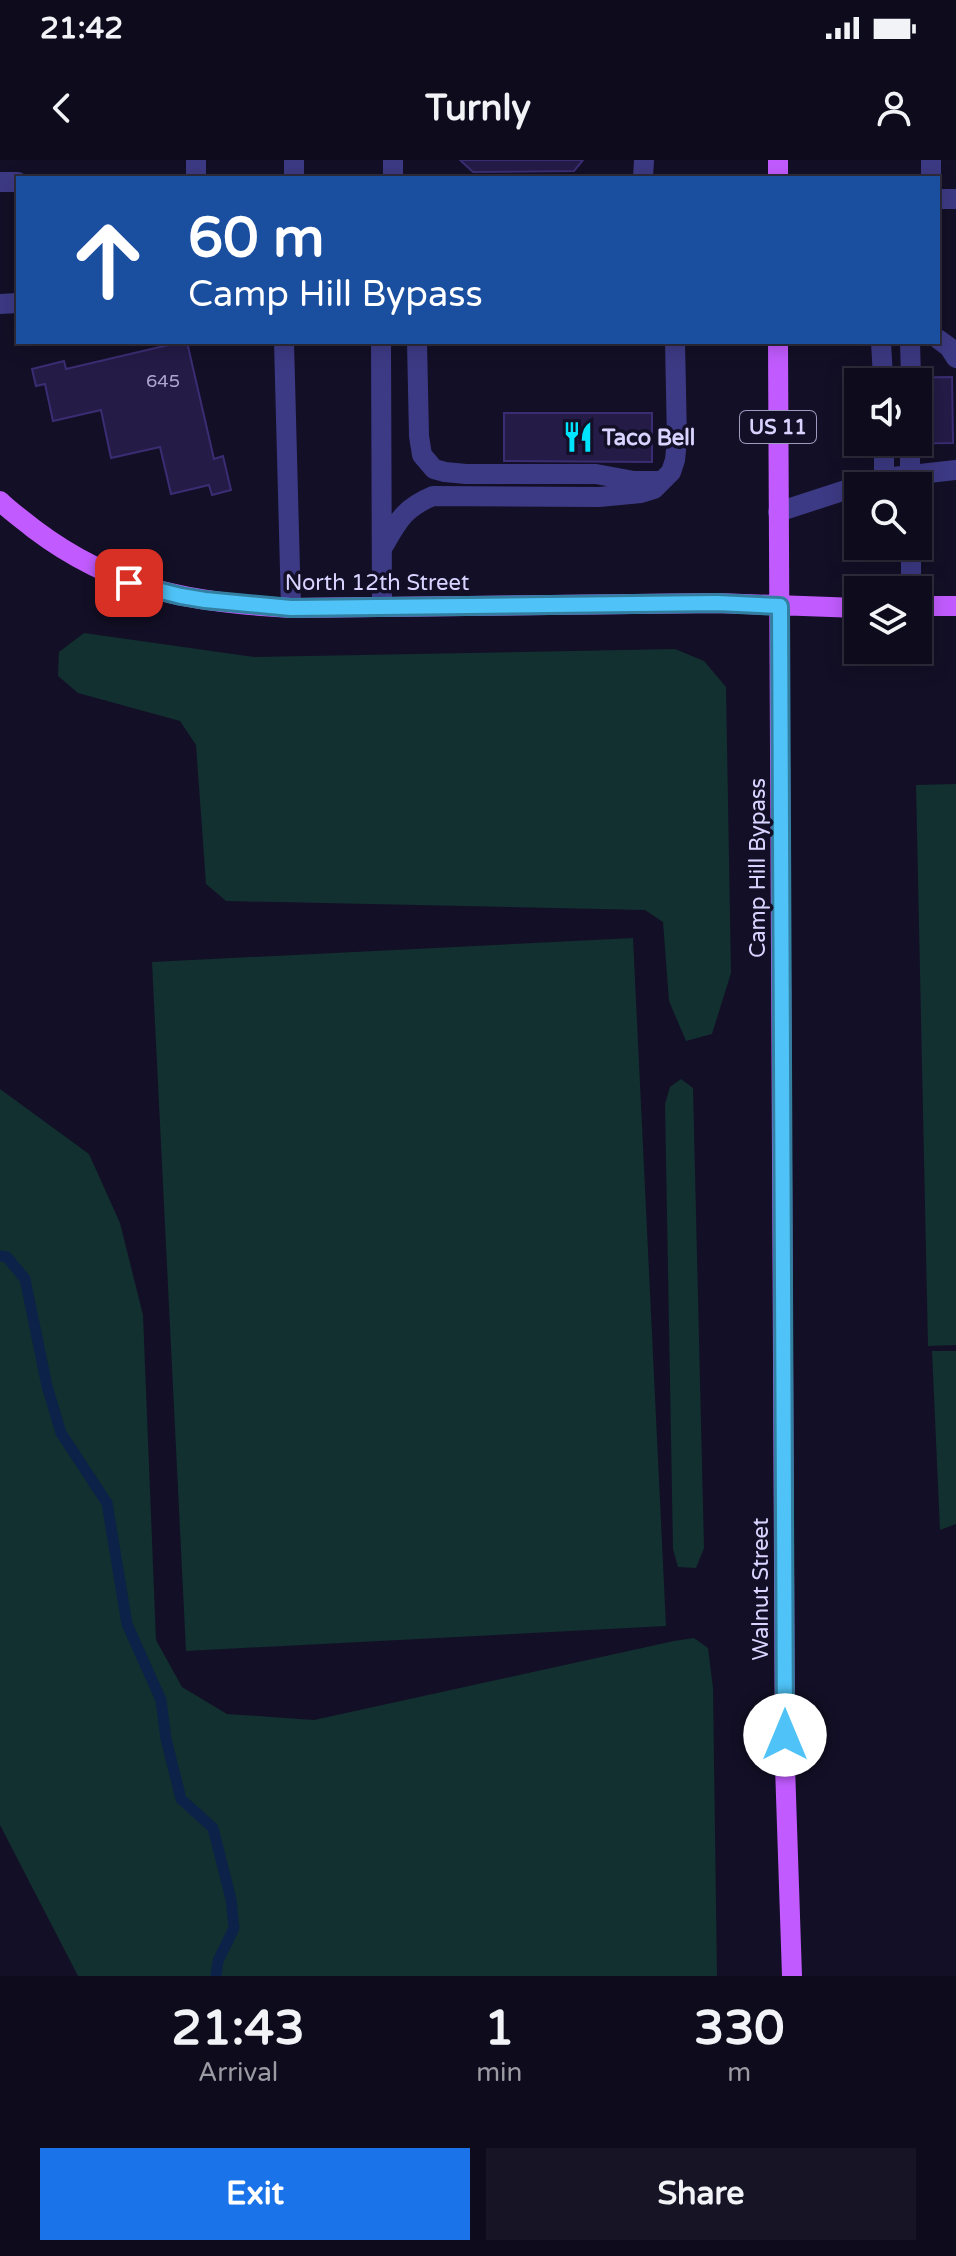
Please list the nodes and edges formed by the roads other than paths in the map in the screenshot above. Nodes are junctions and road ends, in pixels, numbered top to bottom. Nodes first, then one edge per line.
1 (940, 340) edge
2 (284, 344) edge
3 (381, 344) edge
4 (417, 344) edge
5 (675, 344) edge
6 (778, 344) edge
7 (881, 344) edge
8 (910, 344) edge
9 (956, 358) edge
10 (882, 368) edge
11 (911, 368) edge
12 (956, 470) edge
13 (932, 476) edge
14 (664, 480) junction
15 (844, 491) edge
16 (0, 501) edge
17 (778, 512) junction
18 (383, 547) junction
19 (780, 606) junction
20 (932, 606) edge
21 (956, 606) edge
22 (382, 607) junction
23 (291, 608) junction
24 (844, 608) edge
25 (783, 1394) joint
26 (792, 1976) edge

1 - 9 lane
2 - 23 lane
3 - 18 lane
4 - 14 lane
5 - 14 lane
6 - 17 main road, Camp Hill Bypass / US 11
7 - 10 lane
8 - 11 lane
12 - 13 lane
14 - 18 lane
15 - 17 lane
16 - 23 main road, North 12th Street
17 - 19 main road, Camp Hill Bypass / US 11
18 - 22 lane
19 - 22 main road, North 12th Street
19 - 24 main road, North 12th Street
19 - 25 main road, Camp Hill Bypass / US 11
20 - 21 main road
22 - 23 main road, North 12th Street
25 - 26 main road, Walnut Street / US 11

